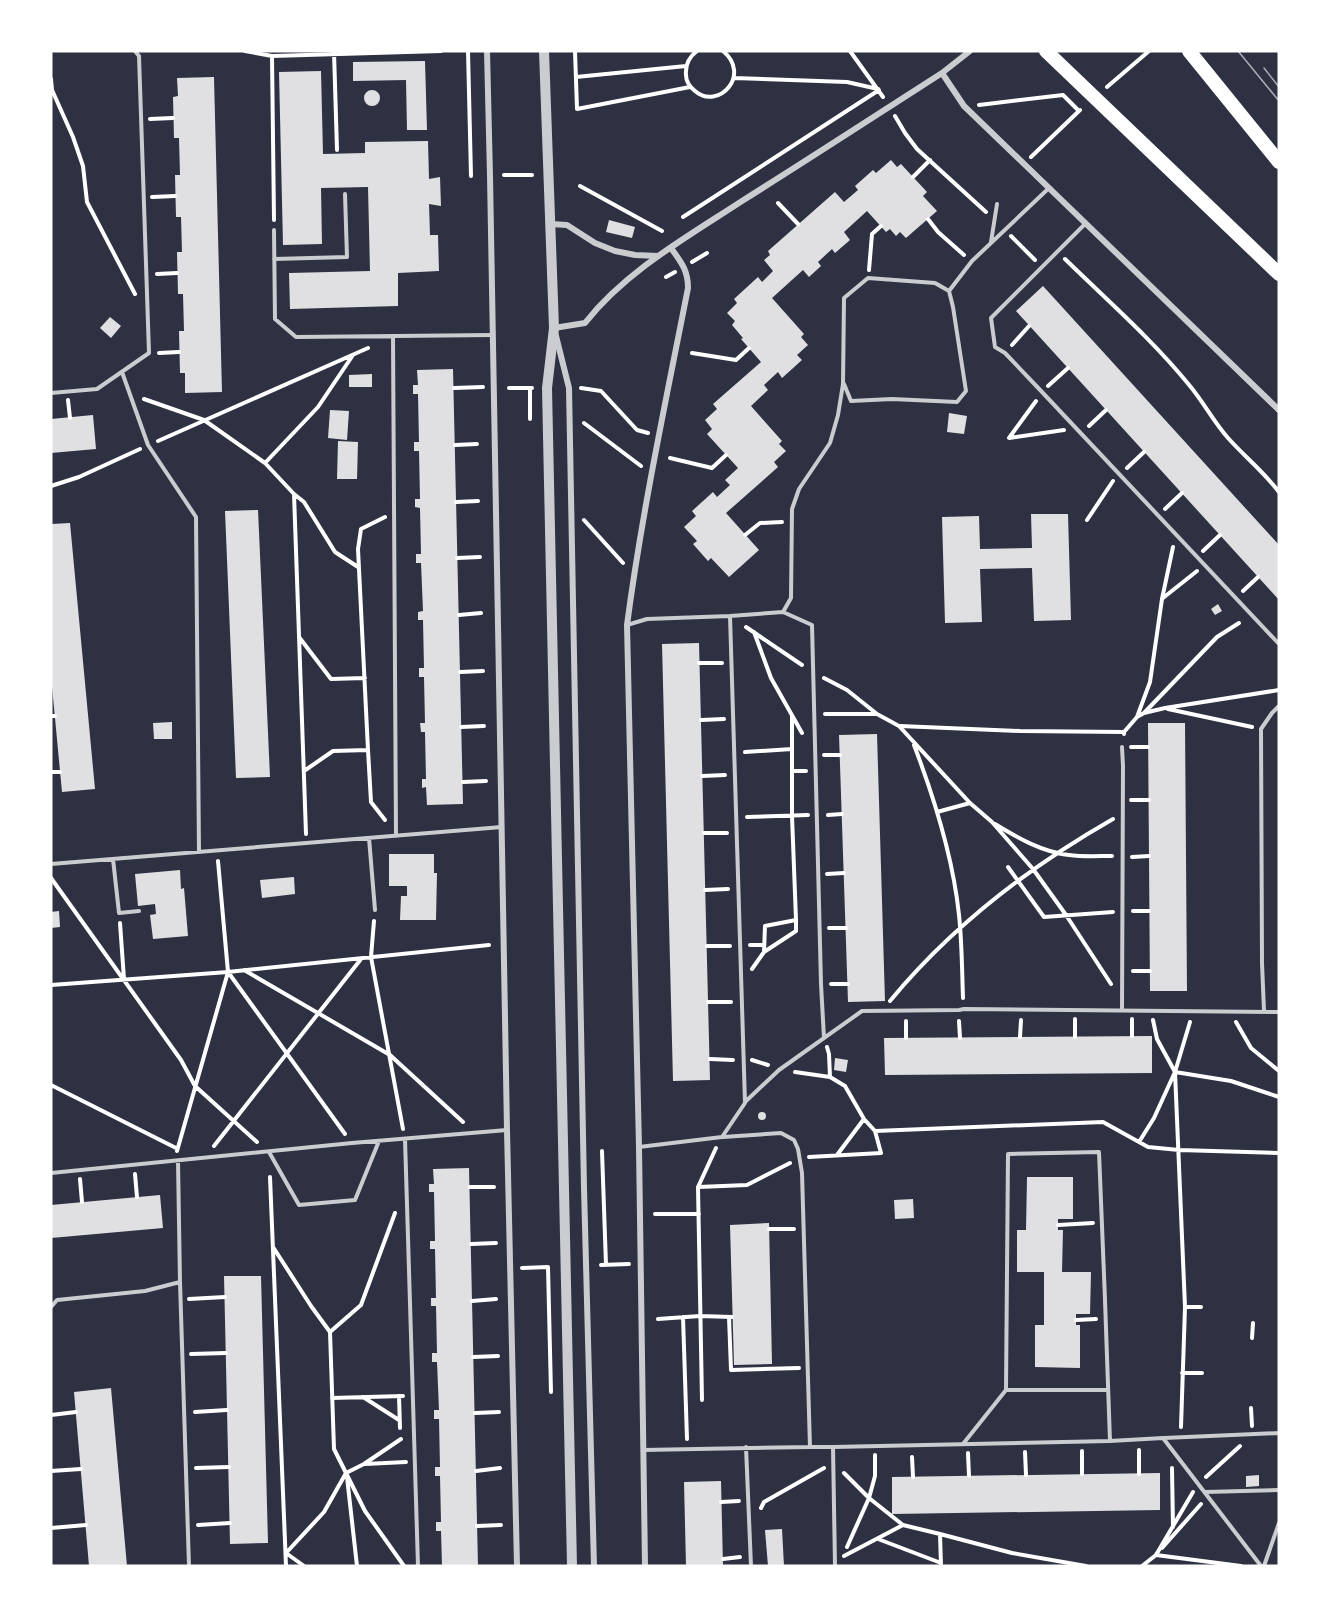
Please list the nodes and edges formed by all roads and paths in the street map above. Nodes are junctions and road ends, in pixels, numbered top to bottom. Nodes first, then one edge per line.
1 (135, 51) edge
2 (246, 51) edge
3 (441, 51) edge
4 (468, 51) edge
5 (487, 51) edge
6 (544, 51) edge
7 (575, 51) edge
8 (698, 51) edge
9 (723, 51) edge
10 (850, 51) edge
11 (970, 51) edge
12 (1046, 51) edge
13 (1149, 51) edge
14 (1189, 51) edge
15 (334, 52) edge
16 (272, 56) junction
17 (686, 66) junction
18 (942, 73) junction
19 (576, 77) junction
20 (734, 78) junction
21 (51, 79) edge
22 (690, 87) junction
23 (1107, 87) dead end
24 (879, 90) junction
25 (978, 105) dead end
26 (890, 107) junction
27 (173, 118) dead end
28 (141, 119) junction
29 (337, 150) dead end
30 (930, 160) junction
31 (1279, 162) edge
32 (1024, 164) junction
33 (532, 175) dead end
34 (471, 176) dead end
35 (504, 176) dead end
36 (913, 177) dead end
37 (580, 186) dead end
38 (1049, 188) junction
39 (345, 194) dead end
40 (175, 196) dead end
41 (144, 197) junction
42 (778, 203) dead end
43 (997, 204) dead end
44 (683, 217) dead end
45 (927, 219) dead end
46 (1086, 223) junction
47 (550, 224) junction
48 (798, 224) dead end
49 (881, 226) dead end
50 (1004, 229) junction
51 (274, 230) joint
52 (662, 231) dead end
53 (990, 244) junction
54 (671, 248) junction
55 (1057, 252) junction
56 (659, 256) junction
57 (274, 259) junction
58 (972, 261) junction
59 (1042, 267) junction
60 (177, 273) dead end
61 (1279, 274) edge
62 (146, 275) junction
63 (868, 278) junction
64 (949, 291) junction
65 (148, 319) junction
66 (1029, 326) dead end
67 (554, 328) junction
68 (493, 335) junction
69 (393, 337) junction
70 (749, 348) dead end
71 (179, 352) dead end
72 (149, 353) junction
73 (692, 353) dead end
74 (1005, 353) junction
75 (354, 354) junction
76 (1068, 368) dead end
77 (122, 372) junction
78 (843, 384) junction
79 (484, 387) dead end
80 (454, 388) dead end
81 (509, 388) dead end
82 (530, 388) junction
83 (537, 388) dead end
84 (580, 388) dead end
85 (1042, 392) junction
86 (51, 393) edge
87 (129, 393) junction
88 (1106, 410) dead end
89 (1279, 410) edge
90 (530, 419) dead end
91 (204, 420) junction
92 (1077, 428) junction
93 (1081, 433) junction
94 (584, 434) dead end
95 (650, 434) dead end
96 (477, 444) dead end
97 (148, 445) junction
98 (455, 445) dead end
99 (1144, 452) dead end
100 (726, 455) dead end
101 (670, 458) dead end
102 (265, 464) junction
103 (1119, 473) junction
104 (651, 474) junction
105 (51, 486) edge
106 (1279, 492) edge
107 (1182, 493) dead end
108 (294, 494) junction
109 (478, 501) dead end
110 (456, 502) dead end
111 (394, 513) junction
112 (1158, 515) junction
113 (584, 519) dead end
114 (1087, 520) dead end
115 (792, 522) junction
116 (1173, 531) junction
117 (745, 535) dead end
118 (1220, 535) dead end
119 (480, 556) dead end
120 (1197, 556) junction
121 (457, 558) dead end
122 (1204, 564) junction
123 (359, 568) junction
124 (634, 575) junction
125 (1258, 577) dead end
126 (1235, 598) junction
127 (1162, 599) junction
128 (783, 612) junction
129 (481, 613) dead end
130 (459, 615) dead end
131 (730, 616) junction
132 (1239, 623) dead end
133 (627, 625) junction
134 (753, 632) junction
135 (299, 637) junction
136 (1279, 644) edge
137 (731, 662) junction
138 (699, 663) dead end
139 (483, 670) dead end
140 (460, 672) dead end
141 (814, 673) junction
142 (364, 678) junction
143 (1279, 690) edge
144 (1279, 706) edge
145 (1165, 708) junction
146 (1144, 713) junction
147 (815, 714) junction
148 (877, 714) junction
149 (792, 716) junction
150 (1137, 717) junction
151 (733, 719) junction
152 (701, 720) dead end
153 (484, 726) dead end
154 (899, 726) junction
155 (461, 727) dead end
156 (1261, 729) junction
157 (913, 742) junction
158 (1122, 747) dead end
159 (792, 749) junction
160 (368, 750) junction
161 (744, 752) dead end
162 (816, 756) junction
163 (51, 772) edge
164 (60, 772) dead end
165 (303, 772) junction
166 (735, 775) junction
167 (702, 776) dead end
168 (486, 781) dead end
169 (463, 782) dead end
170 (970, 803) junction
171 (937, 812) junction
172 (1122, 814) junction
173 (817, 815) junction
174 (792, 816) junction
175 (736, 817) junction
176 (992, 822) junction
177 (502, 827) junction
178 (704, 833) dead end
179 (736, 833) junction
180 (396, 836) junction
181 (369, 838) junction
182 (306, 843) junction
183 (217, 850) junction
184 (199, 852) junction
185 (1057, 854) junction
186 (1122, 857) junction
187 (113, 859) junction
188 (51, 864) edge
189 (1008, 867) dead end
190 (1033, 869) junction
191 (51, 878) edge
192 (1017, 881) junction
193 (738, 889) junction
194 (705, 890) dead end
195 (375, 910) joint
196 (139, 911) dead end
197 (1122, 911) junction
198 (119, 913) junction
199 (1066, 915) junction
200 (796, 920) junction
201 (960, 928) junction
202 (489, 945) dead end
203 (740, 945) junction
204 (706, 946) dead end
205 (371, 957) junction
206 (362, 958) junction
207 (243, 970) junction
208 (228, 972) junction
209 (124, 980) junction
210 (51, 985) edge
211 (1122, 999) junction
212 (708, 1002) dead end
213 (741, 1002) junction
214 (962, 1010) junction
215 (1021, 1010) junction
216 (1122, 1010) junction
217 (1152, 1010) junction
218 (1193, 1010) junction
219 (883, 1011) junction
220 (906, 1011) junction
221 (1229, 1011) junction
222 (1264, 1011) junction
223 (1279, 1012) edge
224 (318, 1014) junction
225 (1020, 1037) dead end
226 (824, 1038) junction
227 (906, 1038) dead end
228 (960, 1038) dead end
229 (287, 1053) junction
230 (828, 1054) dead end
231 (390, 1055) junction
232 (743, 1058) junction
233 (710, 1059) dead end
234 (779, 1070) junction
235 (1279, 1071) edge
236 (1175, 1072) junction
237 (830, 1077) junction
238 (51, 1085) edge
239 (195, 1086) junction
240 (1279, 1097) edge
241 (745, 1103) junction
242 (864, 1119) junction
243 (507, 1130) junction
244 (875, 1131) junction
245 (475, 1133) junction
246 (722, 1137) junction
247 (405, 1138) junction
248 (379, 1141) junction
249 (1139, 1142) junction
250 (352, 1143) junction
251 (639, 1147) junction
252 (177, 1149) junction
253 (1179, 1150) junction
254 (602, 1151) dead end
255 (269, 1152) junction
256 (1279, 1153) edge
257 (837, 1155) junction
258 (800, 1158) junction
259 (204, 1159) junction
260 (178, 1161) junction
261 (135, 1165) junction
262 (79, 1170) junction
263 (51, 1173) edge
264 (406, 1182) junction
265 (470, 1187) dead end
266 (494, 1187) dead end
267 (698, 1187) junction
268 (137, 1197) dead end
269 (82, 1202) dead end
270 (655, 1214) dead end
271 (699, 1214) junction
272 (1102, 1223) junction
273 (1058, 1225) dead end
274 (769, 1228) dead end
275 (803, 1229) junction
276 (496, 1243) dead end
277 (471, 1244) dead end
278 (273, 1246) junction
279 (629, 1264) dead end
280 (548, 1267) junction
281 (554, 1267) dead end
282 (522, 1268) dead end
283 (180, 1282) junction
284 (225, 1297) dead end
285 (181, 1299) junction
286 (496, 1299) dead end
287 (472, 1301) dead end
288 (51, 1307) edge
289 (1185, 1307) junction
290 (1201, 1307) dead end
291 (700, 1316) junction
292 (683, 1317) junction
293 (658, 1319) dead end
294 (1106, 1319) junction
295 (1076, 1320) dead end
296 (1253, 1323) dead end
297 (330, 1332) junction
298 (1252, 1338) dead end
299 (226, 1353) dead end
300 (183, 1354) junction
301 (498, 1356) dead end
302 (473, 1357) dead end
303 (807, 1367) junction
304 (1182, 1373) junction
305 (1202, 1373) dead end
306 (1006, 1390) junction
307 (1108, 1390) junction
308 (551, 1392) dead end
309 (413, 1395) junction
310 (363, 1397) junction
311 (332, 1398) junction
312 (702, 1400) dead end
313 (227, 1410) dead end
314 (75, 1412) dead end
315 (184, 1412) junction
316 (499, 1412) dead end
317 (475, 1413) dead end
318 (51, 1415) edge
319 (400, 1421) dead end
320 (1252, 1433) junction
321 (1279, 1433) edge
322 (1180, 1437) junction
323 (1163, 1438) junction
324 (401, 1439) dead end
325 (1139, 1440) junction
326 (1082, 1441) junction
327 (1110, 1442) junction
328 (1025, 1443) junction
329 (965, 1444) junction
330 (875, 1445) junction
331 (911, 1445) junction
332 (746, 1447) junction
333 (810, 1447) junction
334 (833, 1447) junction
335 (687, 1449) junction
336 (1172, 1449) junction
337 (642, 1450) junction
338 (414, 1461) junction
339 (833, 1462) junction
340 (364, 1464) junction
341 (229, 1467) dead end
342 (81, 1468) dead end
343 (186, 1468) junction
344 (500, 1468) dead end
345 (476, 1471) dead end
346 (51, 1472) edge
347 (346, 1473) junction
348 (1082, 1474) dead end
349 (1139, 1474) dead end
350 (1026, 1475) dead end
351 (969, 1476) dead end
352 (913, 1477) dead end
353 (1197, 1483) junction
354 (1279, 1490) edge
355 (1204, 1492) junction
356 (1208, 1497) junction
357 (869, 1498) junction
358 (748, 1501) junction
359 (721, 1502) dead end
360 (760, 1510) dead end
361 (230, 1523) dead end
362 (1279, 1523) edge
363 (501, 1524) dead end
364 (86, 1525) dead end
365 (188, 1525) junction
366 (477, 1526) dead end
367 (903, 1526) junction
368 (51, 1528) edge
369 (1173, 1528) junction
370 (940, 1533) junction
371 (877, 1539) junction
372 (286, 1553) junction
373 (1156, 1555) junction
374 (750, 1557) junction
375 (723, 1559) dead end
376 (941, 1565) edge
377 (189, 1566) edge
378 (286, 1566) edge
379 (304, 1566) edge
380 (357, 1566) edge
381 (404, 1566) edge
382 (417, 1566) edge
383 (517, 1566) edge
384 (572, 1566) edge
385 (594, 1566) edge
386 (645, 1566) edge
387 (751, 1566) edge
388 (836, 1566) edge
389 (1086, 1566) edge
390 (1142, 1566) edge
391 (1241, 1566) edge
392 (1262, 1566) edge

1 - 28 lane
2 - 16 path
3 - 15 path
4 - 34 path
5 - 68 street
6 - 47 street
7 - 19 path
8 - 17 path
9 - 20 path
10 - 24 path
11 - 18 street
12 - 61 main road
13 - 23 path
14 - 31 main road
15 - 16 path
15 - 29 path
16 - 51 path
17 - 19 path
17 - 22 path
18 - 26 street
18 - 32 street
19 - 22 path
20 - 22 path
20 - 24 path
21 - 65 path
24 - 26 path
24 - 44 path
25 - 32 path
26 - 30 path
26 - 54 street
27 - 28 path
28 - 41 lane
30 - 36 path
30 - 50 path
32 - 38 street
33 - 35 path
37 - 52 path
38 - 46 street
38 - 50 lane
39 - 57 lane
40 - 41 path
41 - 62 lane
42 - 48 path
43 - 53 lane
45 - 58 path
46 - 55 lane
46 - 89 street
47 - 56 street
47 - 67 street
49 - 63 path
50 - 53 lane
50 - 59 path
51 - 57 lane
53 - 58 lane
54 - 56 street
54 - 104 street
55 - 59 lane
55 - 106 path
56 - 67 street
57 - 69 lane
58 - 64 lane
59 - 74 lane
60 - 62 path
62 - 65 lane
63 - 64 lane
63 - 78 lane
64 - 78 lane
65 - 72 lane
66 - 74 path
67 - 384 street
67 - 385 street
68 - 69 lane
68 - 177 street
69 - 75 path
69 - 111 lane
70 - 73 path
71 - 72 path
72 - 77 lane
74 - 85 lane
75 - 91 path
75 - 102 path
76 - 85 path
77 - 86 lane
77 - 87 lane
78 - 115 lane
79 - 80 path
81 - 82 path
82 - 83 path
82 - 90 path
84 - 95 path
85 - 92 lane
85 - 92 path
87 - 91 path
87 - 97 lane
88 - 93 path
91 - 97 path
91 - 102 path
92 - 93 lane
93 - 103 lane
94 - 104 path
96 - 98 path
97 - 105 path
97 - 184 lane
99 - 103 path
100 - 101 path
102 - 108 path
103 - 112 lane
103 - 114 path
104 - 124 street
107 - 112 path
108 - 123 path
108 - 135 path
109 - 110 path
111 - 123 path
111 - 180 lane
112 - 116 lane
113 - 124 path
115 - 117 path
115 - 128 lane
116 - 120 lane
116 - 127 path
118 - 120 path
119 - 121 path
120 - 122 lane
122 - 126 lane
122 - 127 path
123 - 142 path
124 - 133 street
125 - 126 path
126 - 136 lane
127 - 150 path
128 - 131 lane
128 - 141 lane
129 - 130 path
131 - 133 lane
131 - 134 path
131 - 137 lane
132 - 146 path
133 - 251 street
134 - 141 path
134 - 149 path
135 - 142 path
135 - 165 path
137 - 138 path
137 - 151 lane
139 - 140 path
141 - 147 lane
141 - 148 path
142 - 160 path
143 - 145 path
144 - 156 lane
145 - 146 path
145 - 156 path
146 - 150 path
147 - 148 path
147 - 162 lane
148 - 154 path
149 - 159 path
149 - 162 path
150 - 154 path
151 - 152 path
151 - 166 lane
153 - 155 path
154 - 157 path
156 - 222 lane
157 - 170 path
157 - 171 path
158 - 172 lane
159 - 161 path
159 - 174 path
160 - 165 path
160 - 180 path
162 - 173 lane
163 - 164 path
165 - 182 path
166 - 167 path
166 - 175 lane
168 - 169 path
170 - 171 path
170 - 176 path
171 - 201 path
172 - 185 path
172 - 186 lane
173 - 174 path
173 - 226 lane
174 - 175 path
174 - 200 path
175 - 179 lane
176 - 185 path
176 - 190 path
177 - 180 lane
177 - 243 street
178 - 179 path
179 - 193 lane
180 - 181 lane
181 - 182 lane
181 - 195 lane
182 - 183 lane
183 - 184 lane
183 - 208 path
184 - 187 lane
185 - 186 path
185 - 190 path
186 - 197 lane
187 - 188 lane
187 - 198 lane
189 - 192 path
190 - 192 path
190 - 199 path
191 - 209 path
192 - 199 path
192 - 201 path
193 - 194 path
193 - 203 lane
195 - 205 path
196 - 198 lane
197 - 199 path
197 - 211 lane
198 - 209 path
199 - 211 path
200 - 200 path
201 - 214 path
201 - 219 path
202 - 205 path
203 - 204 path
203 - 213 lane
205 - 206 path
205 - 231 path
206 - 207 path
206 - 224 path
207 - 208 path
207 - 224 path
208 - 209 path
208 - 229 path
208 - 239 path
209 - 210 path
209 - 239 path
211 - 216 lane
212 - 213 path
213 - 232 lane
214 - 215 lane
214 - 220 lane
214 - 228 path
215 - 216 lane
215 - 225 path
216 - 217 lane
217 - 218 lane
217 - 236 path
218 - 221 lane
218 - 236 path
219 - 220 lane
219 - 226 lane
220 - 227 path
221 - 222 lane
221 - 235 path
222 - 223 lane
224 - 229 path
224 - 231 path
226 - 234 lane
229 - 250 path
229 - 259 path
230 - 237 path
231 - 245 path
231 - 247 path
232 - 233 path
232 - 234 path
232 - 241 lane
234 - 237 path
234 - 241 lane
236 - 240 path
236 - 249 path
236 - 253 path
237 - 242 path
238 - 252 path
239 - 252 path
239 - 255 path
241 - 246 lane
242 - 244 path
242 - 257 path
243 - 245 lane
243 - 383 street
244 - 249 path
244 - 257 path
245 - 247 lane
246 - 251 lane
246 - 258 lane
246 - 267 path
247 - 248 lane
247 - 264 lane
248 - 250 lane
248 - 255 lane
249 - 253 path
250 - 255 lane
251 - 337 street
252 - 260 path
253 - 256 path
253 - 289 path
254 - 279 path
255 - 259 lane
255 - 278 path
257 - 258 path
258 - 267 path
258 - 275 lane
259 - 260 lane
260 - 261 lane
260 - 283 lane
261 - 262 lane
261 - 268 path
262 - 263 lane
262 - 269 path
264 - 297 path
264 - 309 lane
265 - 266 path
267 - 271 path
270 - 271 path
271 - 291 path
272 - 273 path
272 - 294 lane
272 - 306 lane
274 - 275 path
275 - 303 lane
276 - 277 path
278 - 297 path
278 - 372 path
280 - 281 path
280 - 282 path
280 - 308 path
283 - 285 lane
283 - 288 lane
284 - 285 path
285 - 300 lane
286 - 287 path
289 - 290 path
289 - 304 path
291 - 292 path
291 - 303 path
291 - 312 path
292 - 293 path
292 - 335 path
294 - 295 path
294 - 307 lane
296 - 298 path
297 - 311 path
299 - 300 path
300 - 315 lane
301 - 302 path
303 - 333 lane
304 - 305 path
304 - 322 path
306 - 307 lane
306 - 329 lane
307 - 327 lane
309 - 310 path
309 - 338 lane
310 - 311 path
310 - 319 path
311 - 347 path
313 - 315 path
314 - 318 path
315 - 343 lane
316 - 317 path
320 - 321 lane
320 - 322 lane
320 - 353 path
322 - 323 lane
323 - 325 lane
323 - 336 lane
324 - 340 path
325 - 327 lane
325 - 349 path
326 - 327 lane
326 - 328 lane
326 - 348 path
328 - 329 lane
328 - 350 path
329 - 331 lane
329 - 351 path
330 - 331 lane
330 - 334 lane
330 - 357 path
331 - 352 path
332 - 333 lane
332 - 335 lane
332 - 358 lane
333 - 334 lane
334 - 339 lane
335 - 337 lane
336 - 353 lane
336 - 369 path
337 - 386 street
338 - 340 path
338 - 382 lane
339 - 357 path
339 - 360 path
339 - 388 lane
340 - 347 path
341 - 343 path
342 - 346 path
343 - 365 lane
344 - 345 path
347 - 372 path
347 - 380 path
347 - 381 path
353 - 355 lane
353 - 369 path
354 - 355 lane
355 - 356 lane
356 - 373 path
356 - 392 lane
357 - 367 path
357 - 371 path
358 - 359 path
358 - 374 lane
361 - 365 path
362 - 392 lane
363 - 366 path
364 - 368 path
365 - 377 lane
367 - 370 path
367 - 371 path
369 - 373 path
370 - 376 path
370 - 389 path
371 - 376 path
372 - 378 path
372 - 379 path
373 - 390 path
373 - 391 path
374 - 375 path
374 - 387 lane

